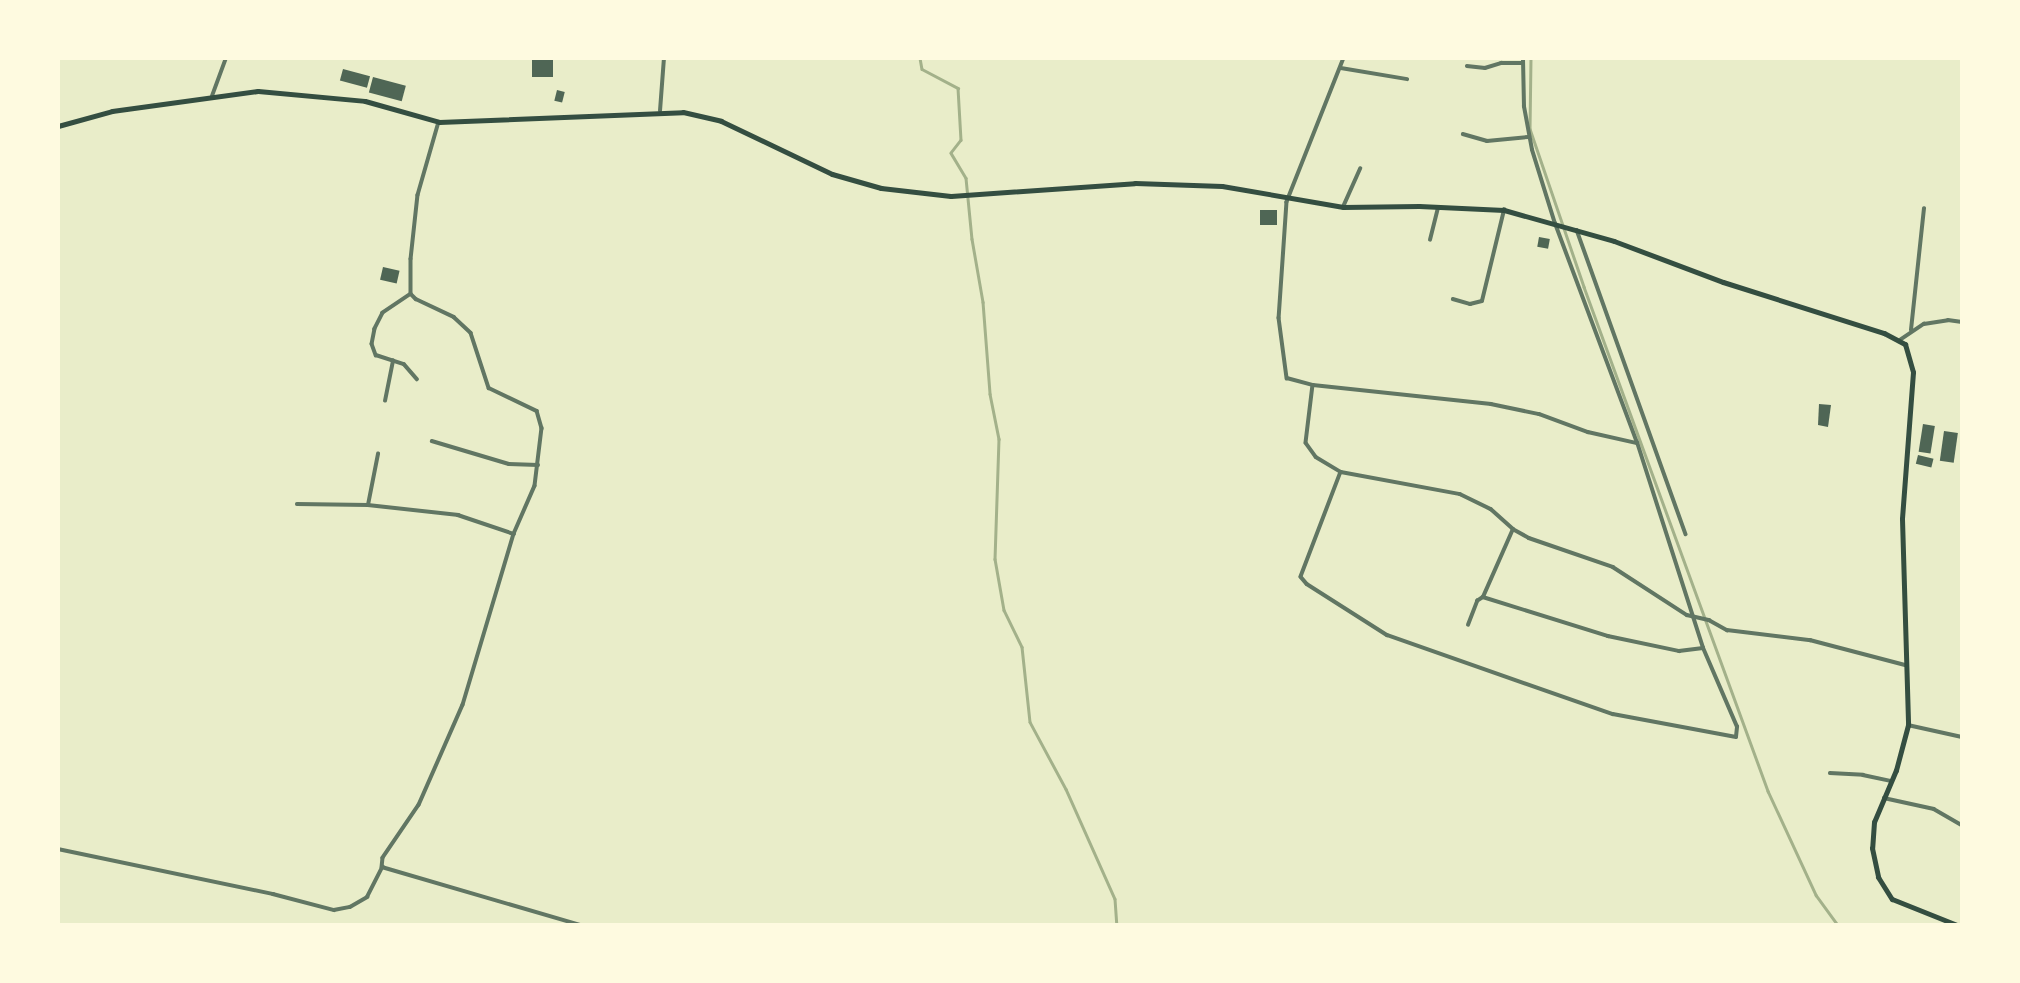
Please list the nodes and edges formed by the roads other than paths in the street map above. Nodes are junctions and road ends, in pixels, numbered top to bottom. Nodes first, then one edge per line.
1 (226, 58) edge
2 (664, 58) edge
3 (1344, 58) edge
4 (1523, 60) edge
5 (1467, 66) dead end
6 (1341, 68) junction
7 (1407, 79) dead end
8 (212, 96) junction
9 (660, 111) junction
10 (439, 122) junction
11 (58, 126) edge
12 (1462, 134) dead end
13 (1528, 137) junction
14 (1360, 169) dead end
15 (1288, 198) junction
16 (1438, 206) junction
17 (1343, 207) junction
18 (1924, 209) dead end
19 (1504, 210) junction
20 (1561, 226) junction
21 (1577, 230) junction
22 (1430, 240) dead end
23 (411, 294) junction
24 (1453, 299) dead end
25 (1962, 322) edge
26 (1911, 330) junction
27 (1900, 340) junction
28 (393, 361) junction
29 (417, 379) dead end
30 (1313, 385) junction
31 (385, 401) dead end
32 (432, 442) dead end
33 (1637, 443) junction
34 (378, 454) dead end
35 (538, 465) junction
36 (1341, 472) junction
37 (297, 504) dead end
38 (368, 505) junction
39 (1513, 529) junction
40 (514, 534) junction
41 (1686, 534) dead end
42 (1483, 597) junction
43 (1697, 619) junction
44 (1468, 625) dead end
45 (1703, 648) junction
46 (1907, 665) junction
47 (1908, 725) junction
48 (1962, 737) edge
49 (1830, 773) dead end
50 (1891, 781) junction
51 (1884, 798) junction
52 (1962, 825) edge
53 (58, 849) edge
54 (382, 867) junction
55 (1949, 924) edge
56 (580, 925) edge
57 (1956, 925) edge

1 - 8 street
2 - 9 street
3 - 6 street
4 - 5 street
4 - 13 street
6 - 7 street
6 - 15 street
8 - 10 main road
8 - 11 main road
9 - 10 main road
9 - 15 main road
10 - 23 street
12 - 13 street
13 - 20 street
14 - 17 street
15 - 17 main road
15 - 30 street
16 - 17 main road
16 - 19 main road
16 - 22 street
18 - 26 street
19 - 20 main road
19 - 24 street
20 - 21 main road
20 - 33 street
21 - 27 main road
21 - 41 street
23 - 28 street
23 - 35 street
25 - 26 street
26 - 27 street
27 - 46 main road
28 - 29 street
28 - 31 street
30 - 33 street
30 - 36 street
32 - 35 street
33 - 43 street
34 - 38 street
35 - 40 street
36 - 39 street
36 - 45 street
37 - 38 street
38 - 40 street
39 - 42 street
39 - 43 street
40 - 54 street
42 - 44 street
42 - 45 street
43 - 45 street
43 - 46 street
46 - 47 main road
47 - 48 street
47 - 50 main road
49 - 50 street
50 - 51 main road
51 - 52 street
51 - 55 main road
53 - 54 street
54 - 56 street
55 - 57 main road

